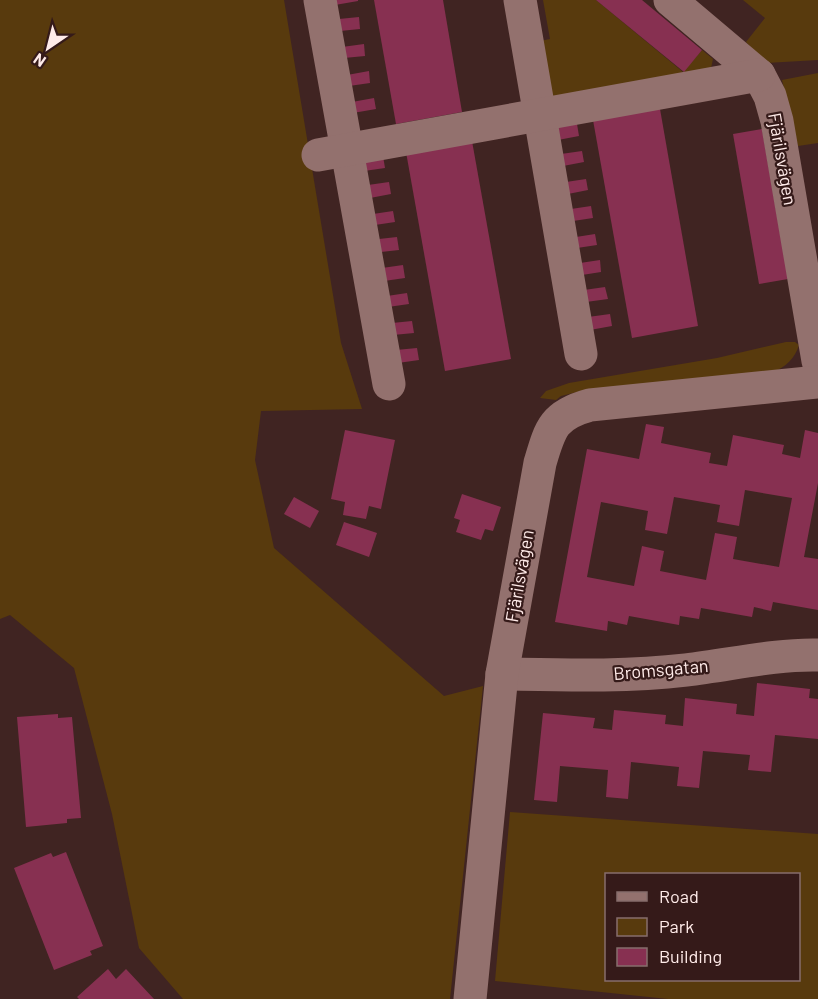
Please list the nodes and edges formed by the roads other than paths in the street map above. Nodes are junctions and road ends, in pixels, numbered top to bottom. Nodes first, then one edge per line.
1 (320, 0) edge
2 (520, 0) edge
3 (670, 0) edge
4 (759, 75) junction
5 (541, 115) junction
6 (332, 152) junction
7 (581, 354) dead end
8 (818, 361) edge
9 (818, 382) edge
10 (389, 384) dead end
11 (818, 654) edge
12 (502, 674) junction
13 (470, 999) edge

1 - 6 street
2 - 5 street
3 - 4 street, Fjärilsvägen
4 - 5 street
4 - 8 street, Fjärilsvägen
5 - 6 street
5 - 7 street
6 - 10 street
9 - 12 street, Fjärilsvägen
11 - 12 street, Bromsgatan
12 - 13 street, Fjärilsvägen

